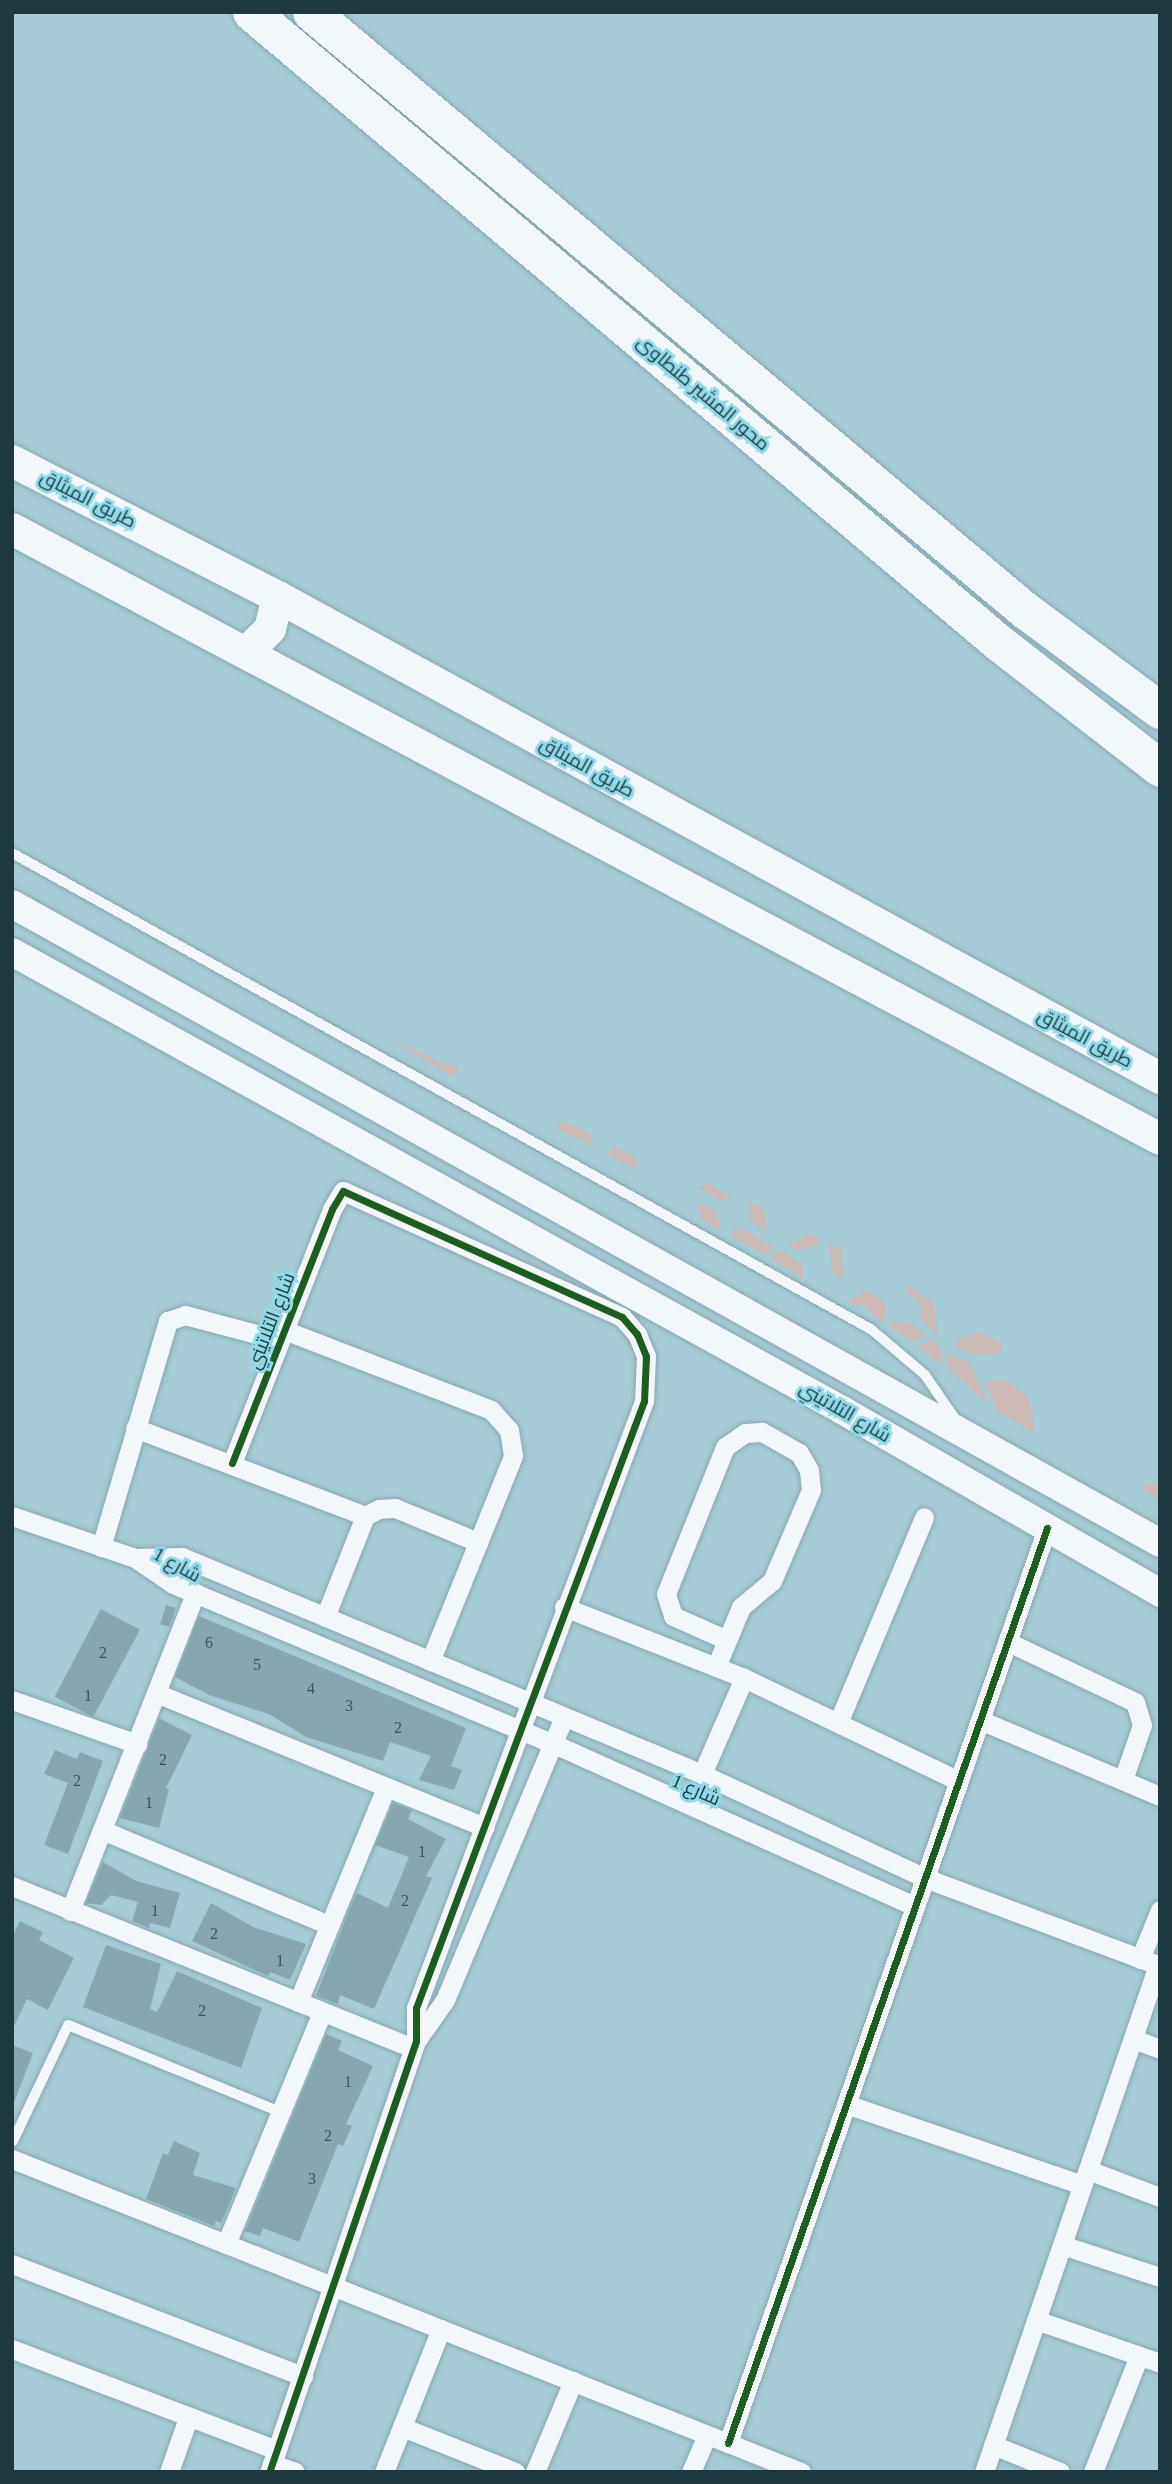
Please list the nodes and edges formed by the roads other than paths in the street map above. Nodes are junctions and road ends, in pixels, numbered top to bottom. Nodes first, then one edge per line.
1 (251, 12) edge
2 (311, 12) edge
3 (12, 461) edge
4 (12, 529) edge
5 (278, 597) junction
6 (246, 653) junction
7 (1160, 710) edge
8 (1160, 768) edge
9 (12, 853) edge
10 (12, 904) edge
11 (12, 952) edge
12 (1002, 994) junction
13 (978, 1040) junction
14 (1160, 1078) edge
15 (1160, 1139) edge
16 (285, 1330) junction
17 (135, 1428) junction
18 (964, 1432) junction
19 (232, 1464) junction
20 (12, 1516) edge
21 (365, 1516) junction
22 (924, 1517) dead end
23 (1047, 1528) junction
24 (478, 1542) junction
25 (1160, 1543) edge
26 (101, 1547) junction
27 (135, 1559) junction
28 (195, 1593) junction
29 (1160, 1593) edge
30 (564, 1607) junction
31 (325, 1617) junction
32 (727, 1640) junction
33 (1007, 1642) junction
34 (430, 1661) junction
35 (716, 1667) junction
36 (744, 1678) junction
37 (156, 1693) junction
38 (12, 1700) edge
39 (529, 1702) junction
40 (564, 1717) junction
41 (981, 1720) junction
42 (838, 1723) junction
43 (520, 1729) junction
44 (137, 1744) junction
45 (554, 1744) junction
46 (702, 1774) junction
47 (1123, 1780) junction
48 (959, 1781) junction
49 (386, 1787) junction
50 (1160, 1796) edge
51 (485, 1827) junction
52 (102, 1830) junction
53 (925, 1878) junction
54 (12, 1886) edge
55 (915, 1906) junction
56 (1160, 1910) edge
57 (70, 1911) junction
58 (329, 1925) junction
59 (1153, 1963) edge
60 (298, 2002) junction
61 (322, 2012) junction
62 (1133, 2039) junction
63 (415, 2044) junction
64 (1160, 2049) edge
65 (846, 2104) junction
66 (280, 2112) junction
67 (13, 2141) edge
68 (12, 2159) edge
69 (1085, 2178) junction
70 (1160, 2197) edge
71 (226, 2244) junction
72 (1062, 2245) junction
73 (12, 2264) edge
74 (1160, 2277) edge
75 (331, 2287) junction
76 (1036, 2320) junction
77 (441, 2329) junction
78 (12, 2349) edge
79 (1139, 2356) junction
80 (1160, 2363) edge
81 (303, 2376) junction
82 (573, 2381) junction
83 (188, 2418) junction
84 (402, 2427) junction
85 (707, 2435) junction
86 (728, 2443) junction
87 (993, 2445) junction
88 (272, 2462) edge
89 (169, 2472) edge
90 (295, 2472) edge
91 (384, 2472) edge
92 (515, 2472) edge
93 (536, 2472) edge
94 (691, 2472) edge
95 (801, 2472) edge
96 (984, 2472) edge
97 (1060, 2472) edge
98 (1093, 2472) edge

1 - 8 highway, محور المشير طنطاوى
2 - 7 highway
3 - 5 main road, طريق الميثاق
4 - 6 main road
5 - 6 main road
5 - 12 main road, طريق الميثاق
6 - 13 main road
9 - 18 lane
10 - 18 main road
11 - 23 main road, شارع التلاتيني
12 - 13 main road
12 - 14 main road, طريق الميثاق
13 - 15 main road
16 - 17 street
16 - 19 street, شارع التلاتيني
16 - 24 street
16 - 30 street, شارع التلاتيني
17 - 19 street
17 - 26 street
18 - 25 main road
19 - 21 street
20 - 26 street, شارع 1
21 - 24 street
21 - 31 street
22 - 42 street
23 - 29 main road, شارع التلاتيني
23 - 33 street
24 - 34 street
26 - 27 street, شارع 1
27 - 28 street, شارع 1
27 - 31 street, شارع 1
28 - 37 street
28 - 43 street, شارع 1
30 - 35 street
30 - 39 street
31 - 34 street, شارع 1
32 - 32 street
32 - 35 street
33 - 41 street
33 - 47 street
34 - 39 street, شارع 1
35 - 36 street
36 - 42 street
36 - 46 street
37 - 44 street
37 - 49 street
38 - 44 street
39 - 40 street, شارع 1
39 - 43 street
40 - 45 street
40 - 46 street, شارع 1
41 - 47 street
41 - 48 street
42 - 48 street
43 - 45 street, شارع 1
43 - 51 street
44 - 52 street
45 - 55 street, شارع 1
45 - 63 street
46 - 53 street, شارع 1
47 - 50 street
48 - 53 street
49 - 51 street
49 - 58 street
51 - 63 street
52 - 57 street
52 - 58 street
53 - 55 street
53 - 59 street, شارع 1
54 - 57 street
55 - 65 street
56 - 59 street
57 - 60 street
58 - 60 street
59 - 62 street
60 - 61 street
61 - 63 street
61 - 66 street
62 - 64 street
62 - 69 street
63 - 75 street
65 - 69 street
65 - 86 street
66 - 67 lane
66 - 71 street
68 - 71 street
69 - 70 street
69 - 72 street
71 - 75 street
72 - 74 street
72 - 76 street
73 - 81 street
75 - 77 street
75 - 81 street
76 - 79 street
76 - 87 street
77 - 82 street
77 - 84 street
78 - 83 street
79 - 80 street
79 - 98 street
81 - 88 street
82 - 85 street
82 - 93 street
83 - 88 street
83 - 89 street
84 - 91 street
84 - 92 street
85 - 86 street
85 - 94 street
86 - 95 street
87 - 96 street
87 - 97 street
88 - 90 street

